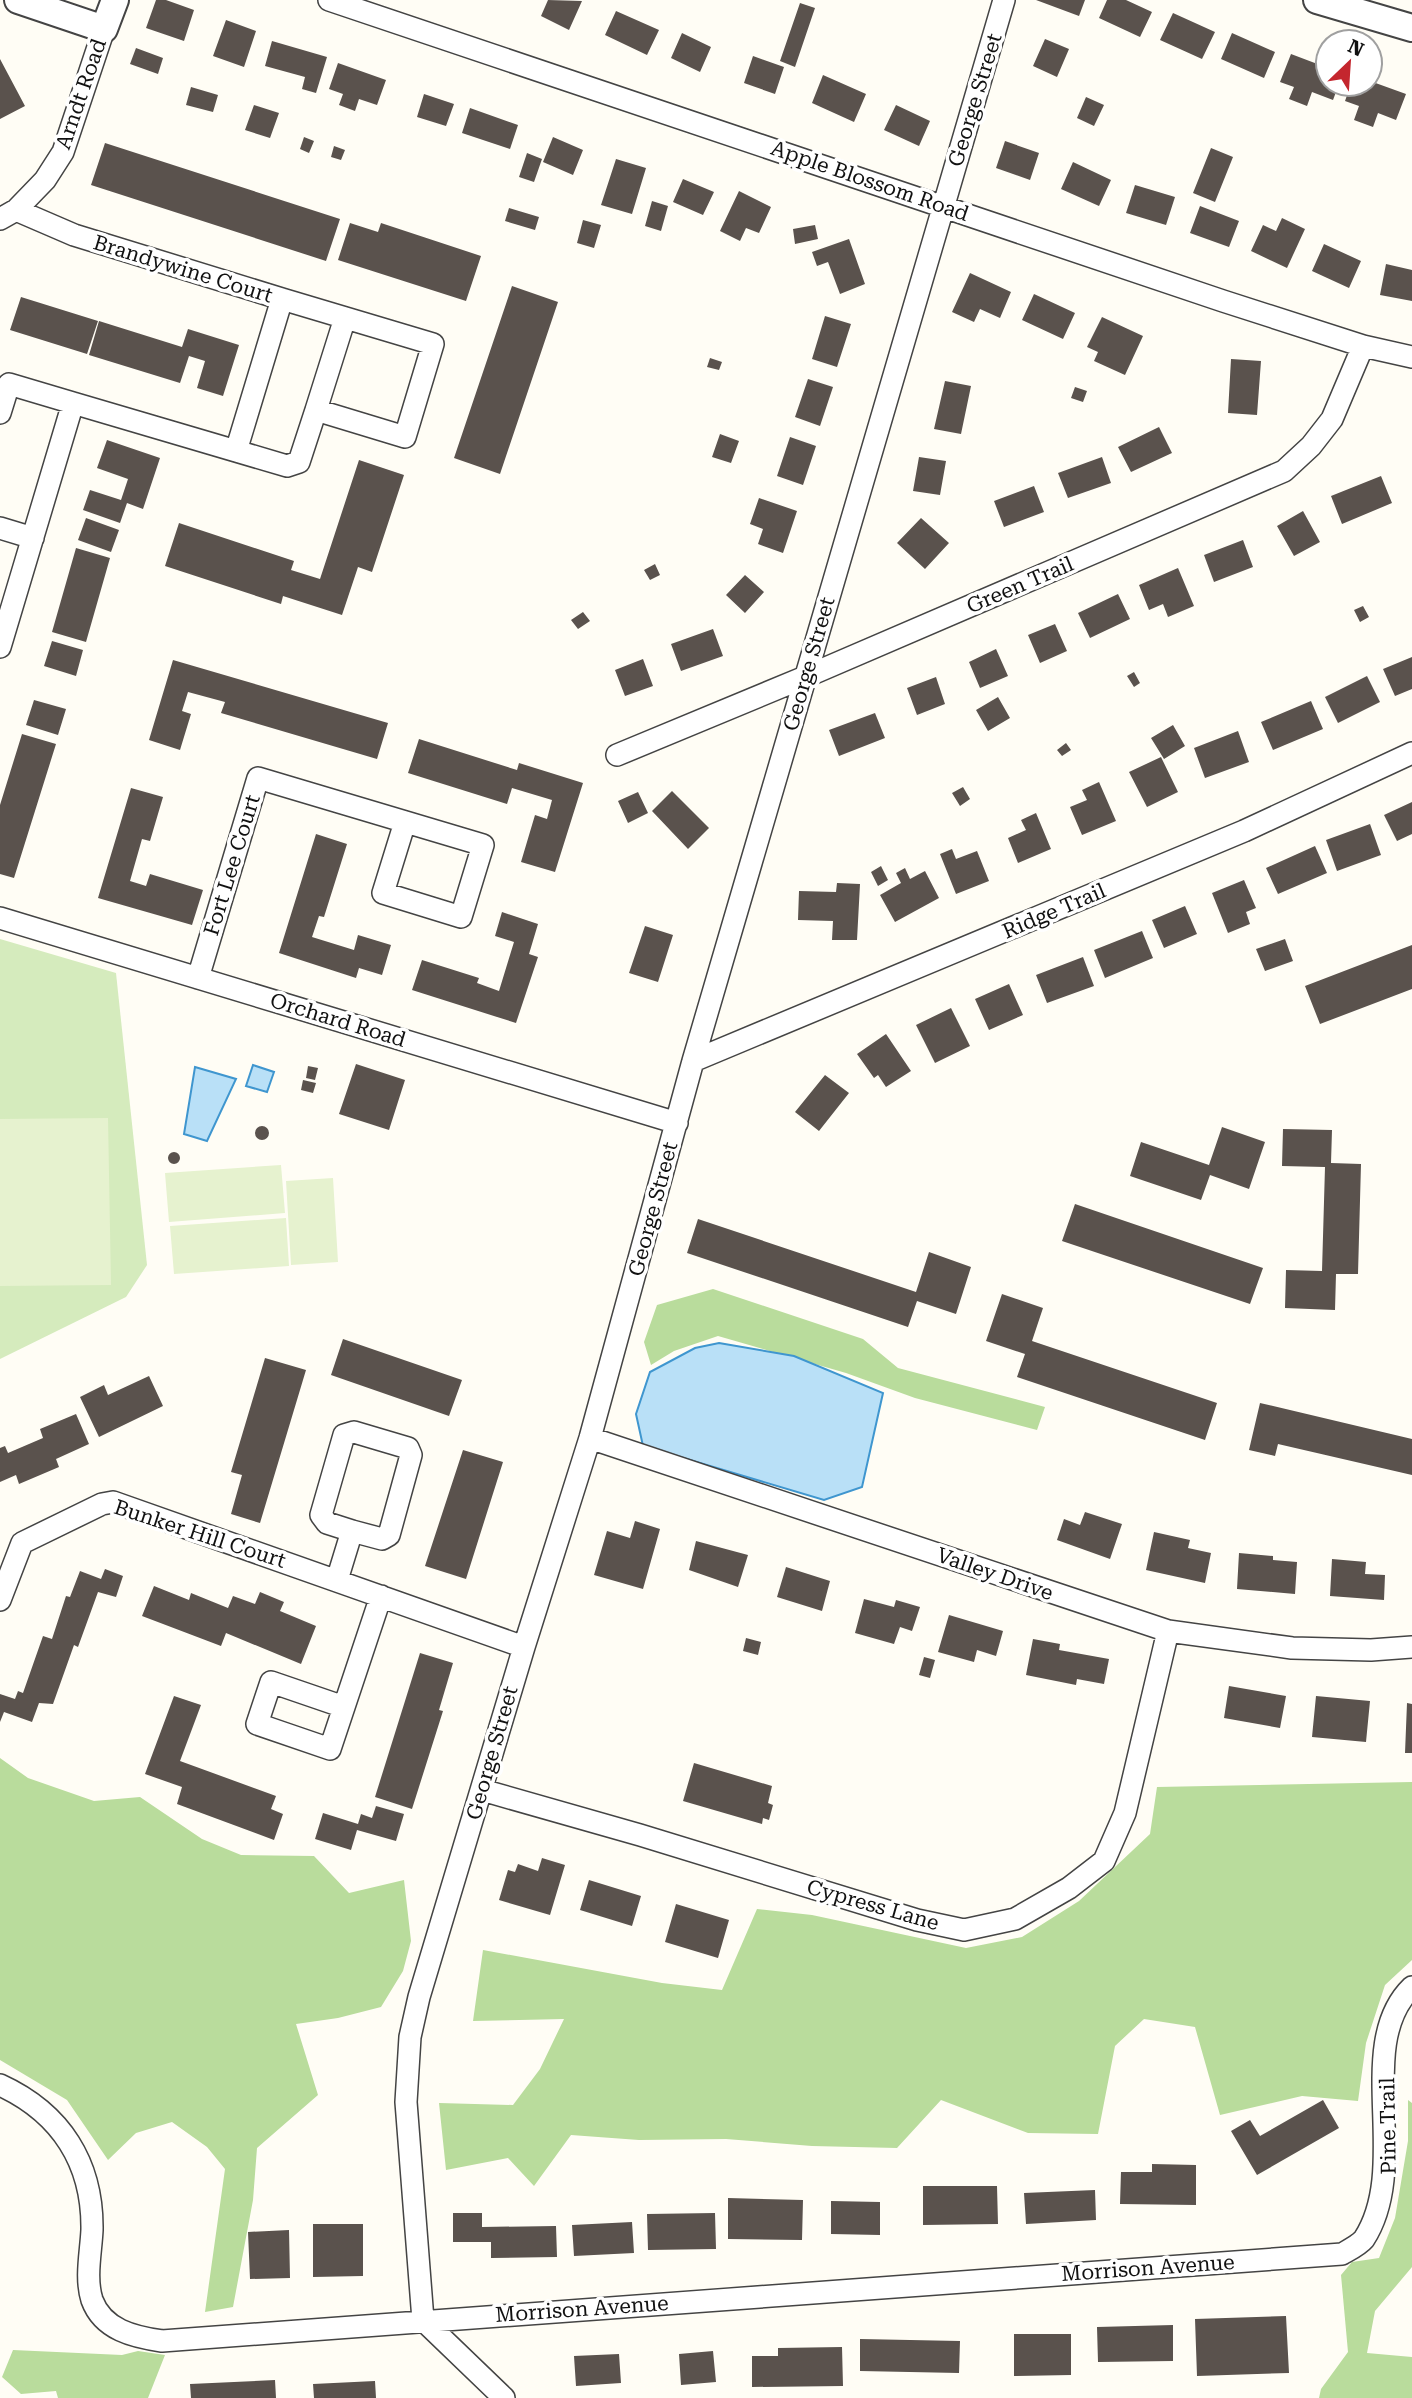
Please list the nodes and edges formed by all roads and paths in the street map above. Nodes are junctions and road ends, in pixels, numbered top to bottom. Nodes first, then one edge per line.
1 (18, 0) edge
2 (115, 0) edge
3 (329, 0) edge
4 (1004, 0) edge
5 (1317, 0) edge
6 (1412, 28) edge
7 (104, 29) junction
8 (943, 205) junction
9 (8, 214) edge
10 (282, 299) junction
11 (345, 318) junction
12 (1363, 346) junction
13 (1412, 356) edge
14 (73, 403) junction
15 (316, 410) junction
16 (0, 413) edge
17 (236, 451) junction
18 (0, 528) edge
19 (33, 538) junction
20 (0, 647) edge
21 (805, 677) junction
22 (1412, 753) edge
23 (617, 755) dead end
24 (405, 822) junction
25 (0, 918) edge
26 (198, 978) junction
27 (694, 1061) junction
28 (677, 1123) junction
29 (590, 1438) junction
30 (352, 1531) junction
31 (4, 1574) edge
32 (337, 1580) junction
33 (381, 1596) junction
34 (0, 1600) edge
35 (1168, 1631) junction
36 (524, 1647) junction
37 (1412, 1647) edge
38 (344, 1707) dead end
39 (482, 1790) junction
40 (1412, 1987) edge
41 (0, 2085) edge
42 (1342, 2254) joint
43 (423, 2320) junction
44 (504, 2398) edge

1 - 7 street
2 - 7 street
3 - 8 street, Apple Blossom Road
4 - 8 street, George Street
5 - 6 street
7 - 9 street, Arndt Road
8 - 12 street, Apple Blossom Road
8 - 21 street, George Street
9 - 10 street, Brandywine Court
10 - 11 street
10 - 17 street, Brandywine Court
11 - 15 street
11 - 15 street
12 - 13 street, Apple Blossom Road
12 - 21 street, Green Trail
14 - 16 street
14 - 17 street
14 - 19 street
15 - 17 street
18 - 19 street
19 - 20 street
21 - 23 street, Green Trail
21 - 27 street, George Street
22 - 27 street, Ridge Trail
24 - 24 street, Fort Lee Court
24 - 26 street, Fort Lee Court
25 - 26 street, Orchard Road
26 - 28 street, Orchard Road
27 - 28 street, George Street
28 - 29 street, George Street
29 - 35 street, Valley Drive
29 - 36 street, George Street
30 - 30 street
30 - 32 street
31 - 32 street, Bunker Hill Court
31 - 34 street, Bunker Hill Court
32 - 33 street, Bunker Hill Court
33 - 36 street, Bunker Hill Court
33 - 38 street
35 - 37 street, Valley Drive
35 - 39 street, Cypress Lane
36 - 39 street, George Street
39 - 43 street, George Street
40 - 42 street, Pine Trail
41 - 43 street, Morrison Avenue
42 - 43 street, Morrison Avenue
43 - 44 street

